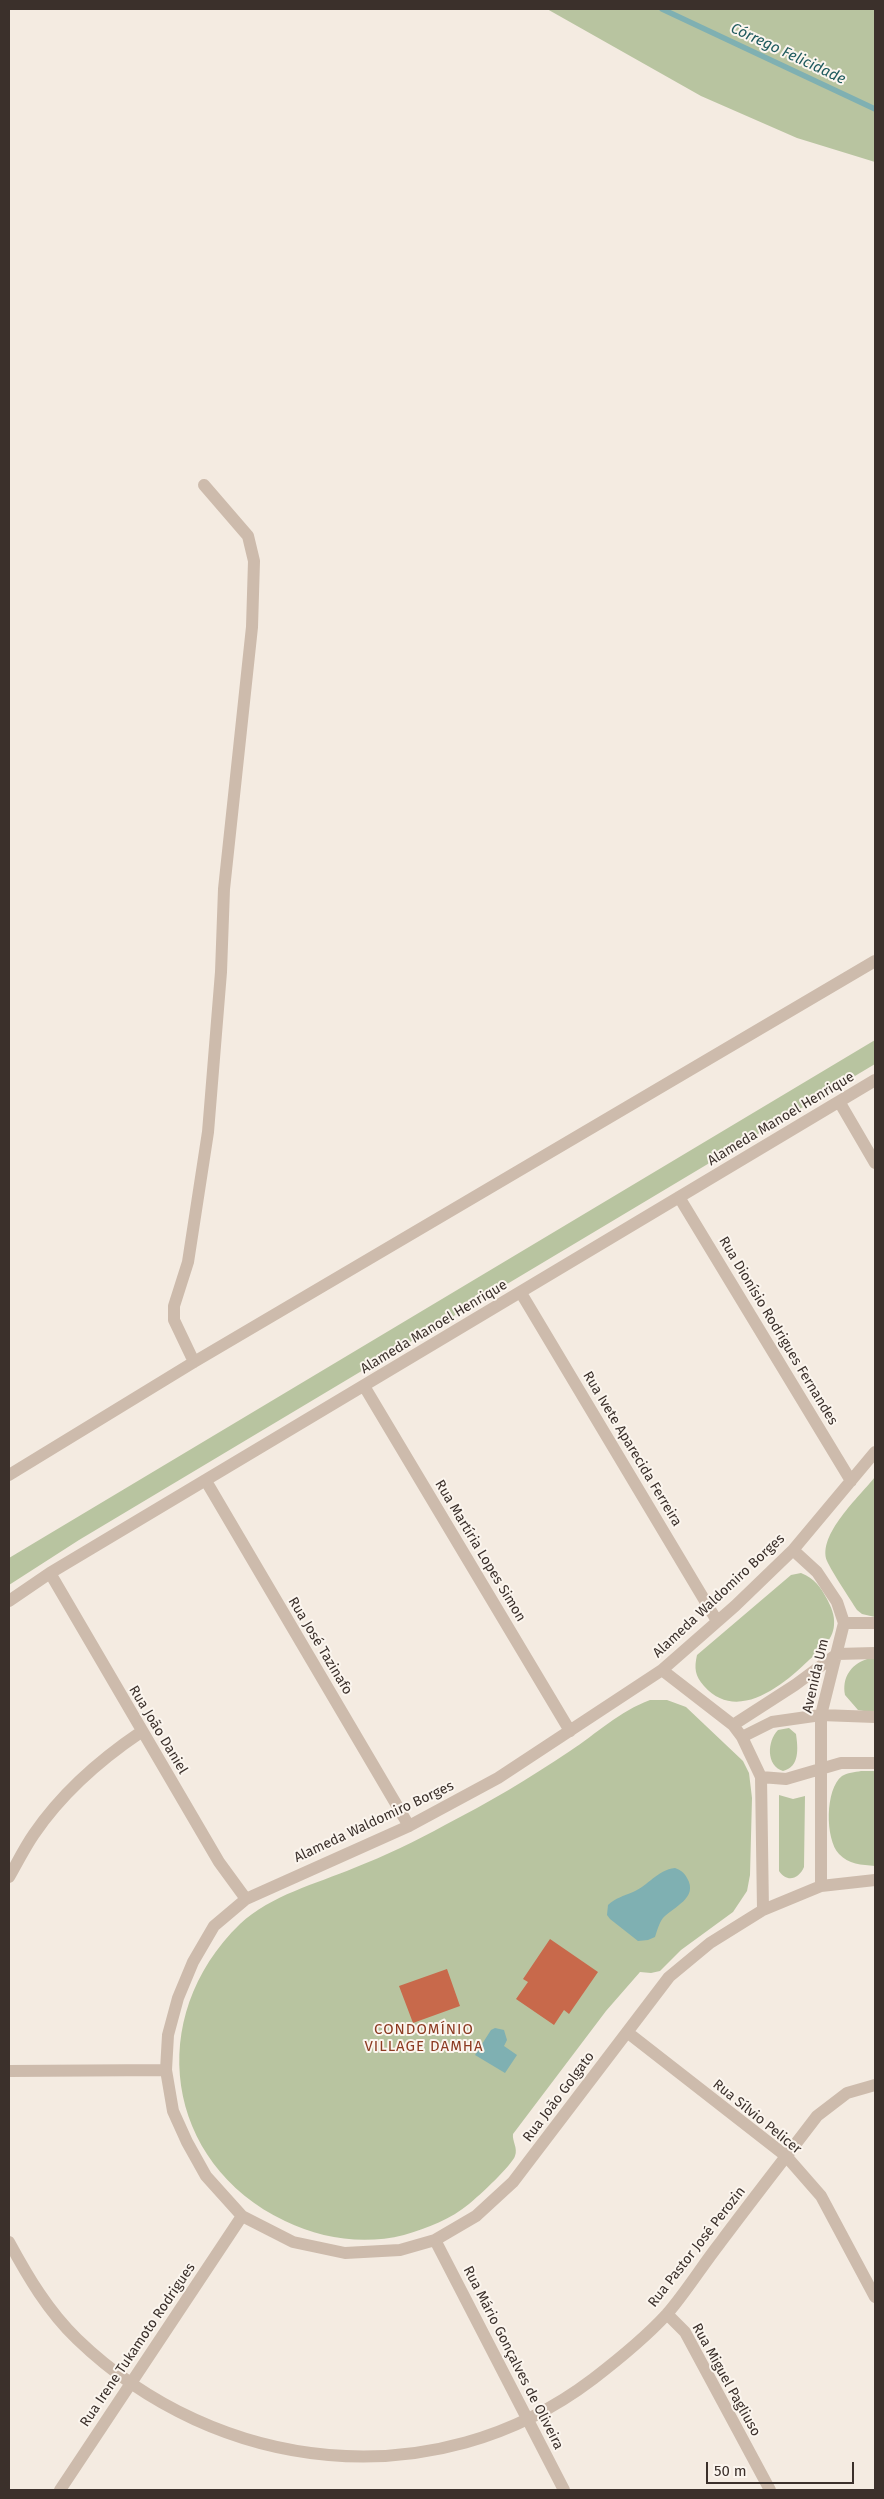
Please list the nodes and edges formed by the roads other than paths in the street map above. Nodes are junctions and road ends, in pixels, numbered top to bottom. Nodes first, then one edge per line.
1 (204, 485) dead end
2 (875, 961) edge
3 (875, 1080) edge
4 (840, 1103) junction
5 (875, 1163) edge
6 (679, 1197) junction
7 (521, 1293) junction
8 (194, 1362) junction
9 (364, 1386) junction
10 (875, 1452) edge
11 (9, 1476) edge
12 (206, 1481) junction
13 (851, 1481) junction
14 (793, 1550) junction
15 (50, 1573) junction
16 (9, 1601) edge
17 (717, 1621) junction
18 (844, 1623) junction
19 (875, 1623) edge
20 (875, 1653) edge
21 (837, 1654) junction
22 (662, 1670) junction
23 (821, 1715) junction
24 (875, 1717) edge
25 (733, 1725) junction
26 (570, 1731) junction
27 (141, 1732) junction
28 (742, 1737) junction
29 (875, 1763) edge
30 (819, 1770) junction
31 (761, 1777) junction
32 (409, 1826) junction
33 (9, 1877) edge
34 (875, 1880) edge
35 (821, 1886) junction
36 (246, 1898) junction
37 (763, 1910) junction
38 (627, 2032) junction
39 (166, 2070) junction
40 (9, 2071) edge
41 (875, 2084) edge
42 (786, 2156) junction
43 (242, 2216) junction
44 (435, 2240) junction
45 (9, 2242) edge
46 (875, 2297) edge
47 (667, 2314) junction
48 (130, 2384) junction
49 (528, 2419) junction
50 (60, 2490) edge
51 (564, 2490) edge
52 (770, 2490) edge

1 - 8 street
2 - 8 street
3 - 4 street, Alameda Manoel Henrique
4 - 5 street
4 - 6 street, Alameda Manoel Henrique
6 - 7 street, Alameda Manoel Henrique
6 - 13 street, Rua Dionísio Rodrigues Fernandes
7 - 9 street, Alameda Manoel Henrique
7 - 17 street, Rua Ivete Aparecida Ferreira
8 - 11 street
9 - 12 street, Alameda Manoel Henrique
9 - 26 street, Rua Martíria Lopes Simon
10 - 13 street, Alameda Waldomiro Borges
12 - 15 street, Alameda Manoel Henrique
12 - 32 street, Rua José Tazinafo
13 - 14 street, Alameda Waldomiro Borges
14 - 17 street, Alameda Waldomiro Borges
14 - 18 street
15 - 16 street, Alameda Manoel Henrique
15 - 27 street, Rua João Daniel
17 - 22 street, Alameda Waldomiro Borges
18 - 19 street
18 - 21 street, Avenida Um
20 - 21 street
21 - 23 street, Avenida Um
21 - 25 street
22 - 25 street
22 - 26 street, Alameda Waldomiro Borges
23 - 24 street
23 - 28 street
23 - 30 street, Avenida Um
25 - 28 street
26 - 32 street, Alameda Waldomiro Borges
27 - 33 street
27 - 36 street, Rua João Daniel
28 - 31 street
29 - 30 street
30 - 31 street
30 - 35 street, Avenida Um
31 - 37 street
32 - 36 street, Alameda Waldomiro Borges
34 - 35 street, Rua João Golgato
35 - 37 street, Rua João Golgato
36 - 39 street, Alameda Waldomiro Borges
37 - 38 street, Rua João Golgato
38 - 42 street, Rua Sílvio Pelicer
38 - 44 street, Rua João Golgato
39 - 40 street
39 - 43 street, Alameda Waldomiro Borges
41 - 42 street, Rua Pastor José Perozin
42 - 46 street, Rua Sílvio Pelicer
42 - 47 street, Rua Pastor José Perozin
43 - 44 street, Rua João Golgato
43 - 48 street, Rua Irene Tukamoto Rodrigues
44 - 49 street, Rua Mário Gonçalves de Oliveira
45 - 48 street, Rua Pastor José Perozin
47 - 49 street, Rua Pastor José Perozin
47 - 52 street, Rua Miguel Pagliuso
48 - 49 street, Rua Pastor José Perozin
48 - 50 street, Rua Irene Tukamoto Rodrigues
49 - 51 street, Rua Mário Gonçalves de Oliveira

